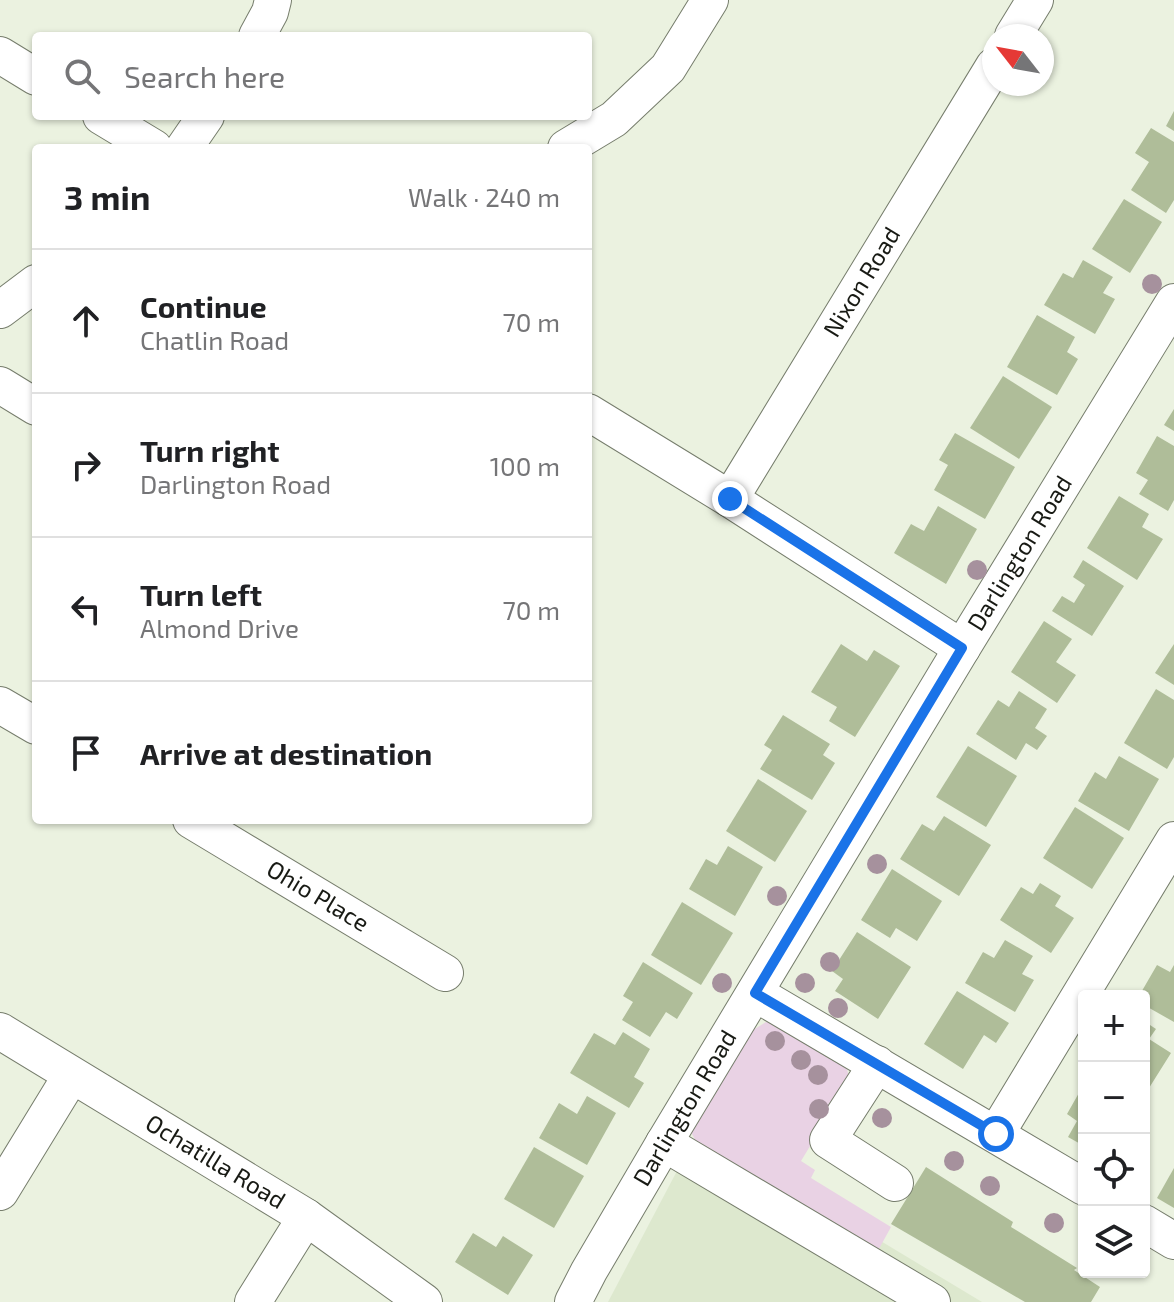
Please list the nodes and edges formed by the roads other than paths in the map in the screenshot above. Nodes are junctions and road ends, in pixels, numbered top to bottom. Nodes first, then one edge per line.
1 (273, 0) edge
2 (710, 0) edge
3 (1035, 0) edge
4 (1020, 24) edge
5 (259, 32) edge
6 (0, 55) edge
7 (32, 75) edge
8 (982, 86) edge
9 (108, 120) edge
10 (203, 120) edge
11 (147, 144) edge
12 (187, 144) edge
13 (573, 144) edge
14 (32, 286) edge
15 (1174, 302) edge
16 (0, 310) edge
17 (0, 385) edge
18 (32, 405) edge
19 (592, 414) edge
20 (730, 499) junction
21 (962, 648) junction
22 (0, 705) edge
23 (32, 724) edge
24 (198, 824) edge
25 (1174, 840) edge
26 (445, 973) dead end
27 (755, 993) junction
28 (0, 1031) edge
29 (877, 1064) junction
30 (71, 1076) junction
31 (996, 1134) junction
32 (664, 1143) junction
33 (895, 1183) dead end
34 (1078, 1183) edge
35 (0, 1192) edge
36 (306, 1217) junction
37 (1150, 1227) edge
38 (1174, 1241) edge
39 (253, 1302) edge
40 (424, 1302) edge
41 (573, 1302) edge
42 (932, 1302) edge

1 - 5 street
2 - 13 street
3 - 4 street
6 - 7 street
8 - 20 street, Nixon Road
9 - 11 street
10 - 12 street
14 - 16 street
15 - 21 street, Darlington Road
17 - 18 street
19 - 20 street
20 - 21 street
21 - 27 street, Darlington Road
22 - 23 street
24 - 26 street, Ohio Place
25 - 31 street
27 - 29 street
27 - 32 street, Darlington Road
28 - 30 street, Ochatilla Road
29 - 31 street
29 - 33 street
30 - 35 street
30 - 36 street, Ochatilla Road
31 - 34 street
32 - 41 street, Darlington Road
32 - 42 street
36 - 39 street
36 - 40 street, Ochatilla Road
37 - 38 street

